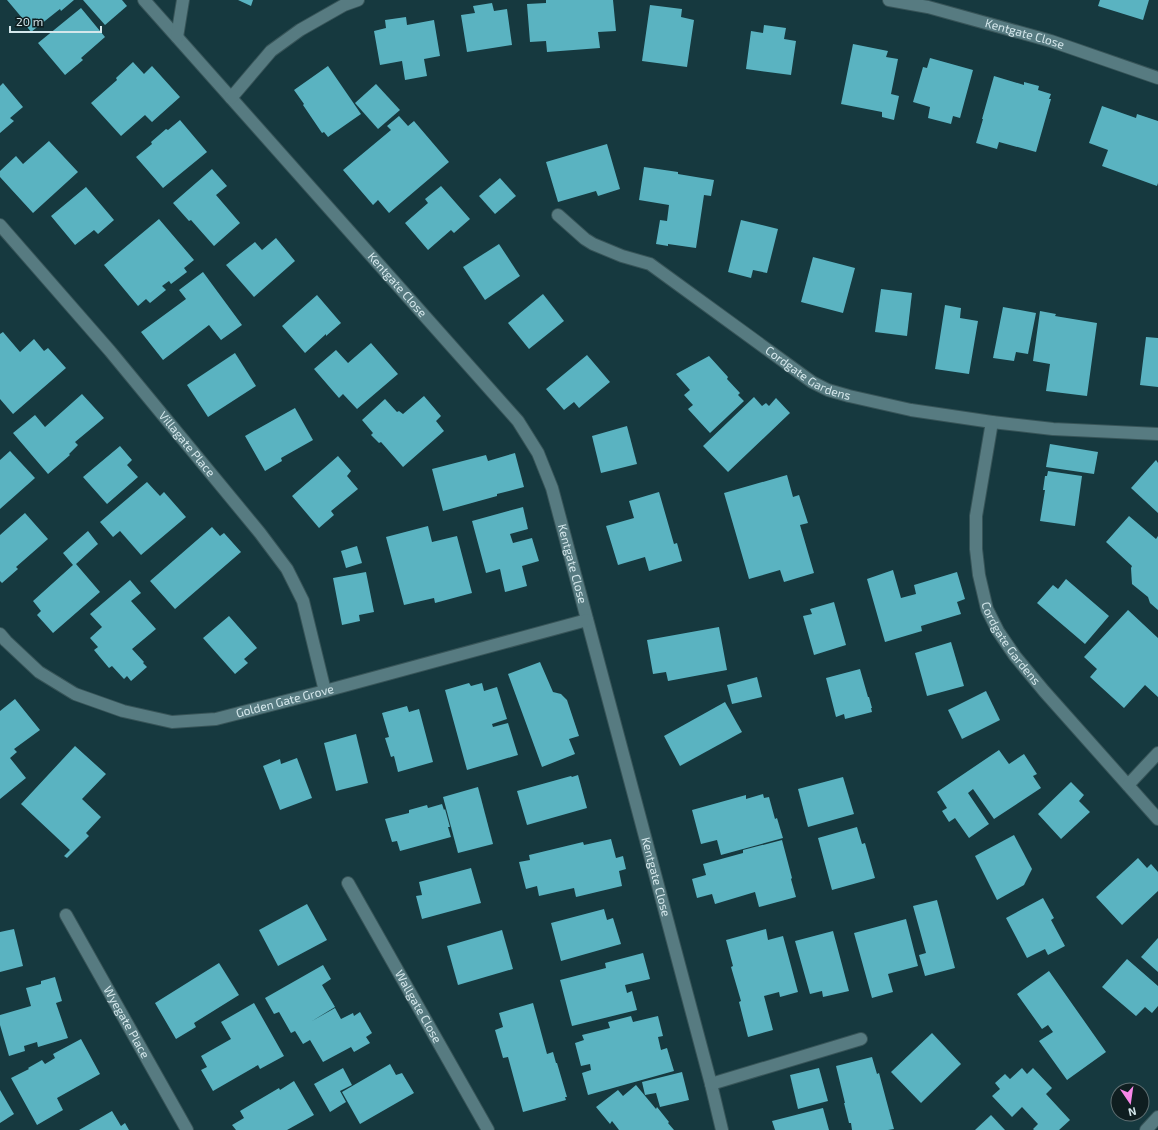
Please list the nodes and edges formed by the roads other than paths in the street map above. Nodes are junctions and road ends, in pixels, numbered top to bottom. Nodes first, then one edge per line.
1 (144, 0) edge
2 (183, 0) edge
3 (358, 0) edge
4 (889, 0) edge
5 (177, 37) junction
6 (1158, 78) edge
7 (231, 98) junction
8 (558, 215) dead end
9 (0, 225) edge
10 (992, 422) junction
11 (1158, 434) edge
12 (587, 620) junction
13 (0, 634) edge
14 (325, 691) junction
15 (1158, 753) edge
16 (1128, 785) junction
17 (1158, 819) edge
18 (348, 883) dead end
19 (66, 915) dead end
20 (861, 1039) dead end
21 (711, 1084) junction
22 (1158, 1117) edge
23 (187, 1130) edge
24 (488, 1130) edge
25 (722, 1130) edge
26 (1146, 1130) edge

1 - 5 street, Kentgate Close
2 - 5 street
3 - 7 street
4 - 6 street, Kentgate Close
5 - 7 street, Kentgate Close
7 - 12 street, Kentgate Close
8 - 10 street, Cordgate Gardens
9 - 14 street, Villagate Place
10 - 11 street, Cordgate Gardens
10 - 16 street, Cordgate Gardens
12 - 14 street, Golden Gate Grove
12 - 21 street, Kentgate Close
13 - 14 street, Golden Gate Grove
15 - 16 street
16 - 17 street, Cordgate Gardens
18 - 24 street, Wallgate Close
19 - 23 street, Wyegate Place
20 - 21 street
21 - 25 street, Kentgate Close
22 - 26 street

